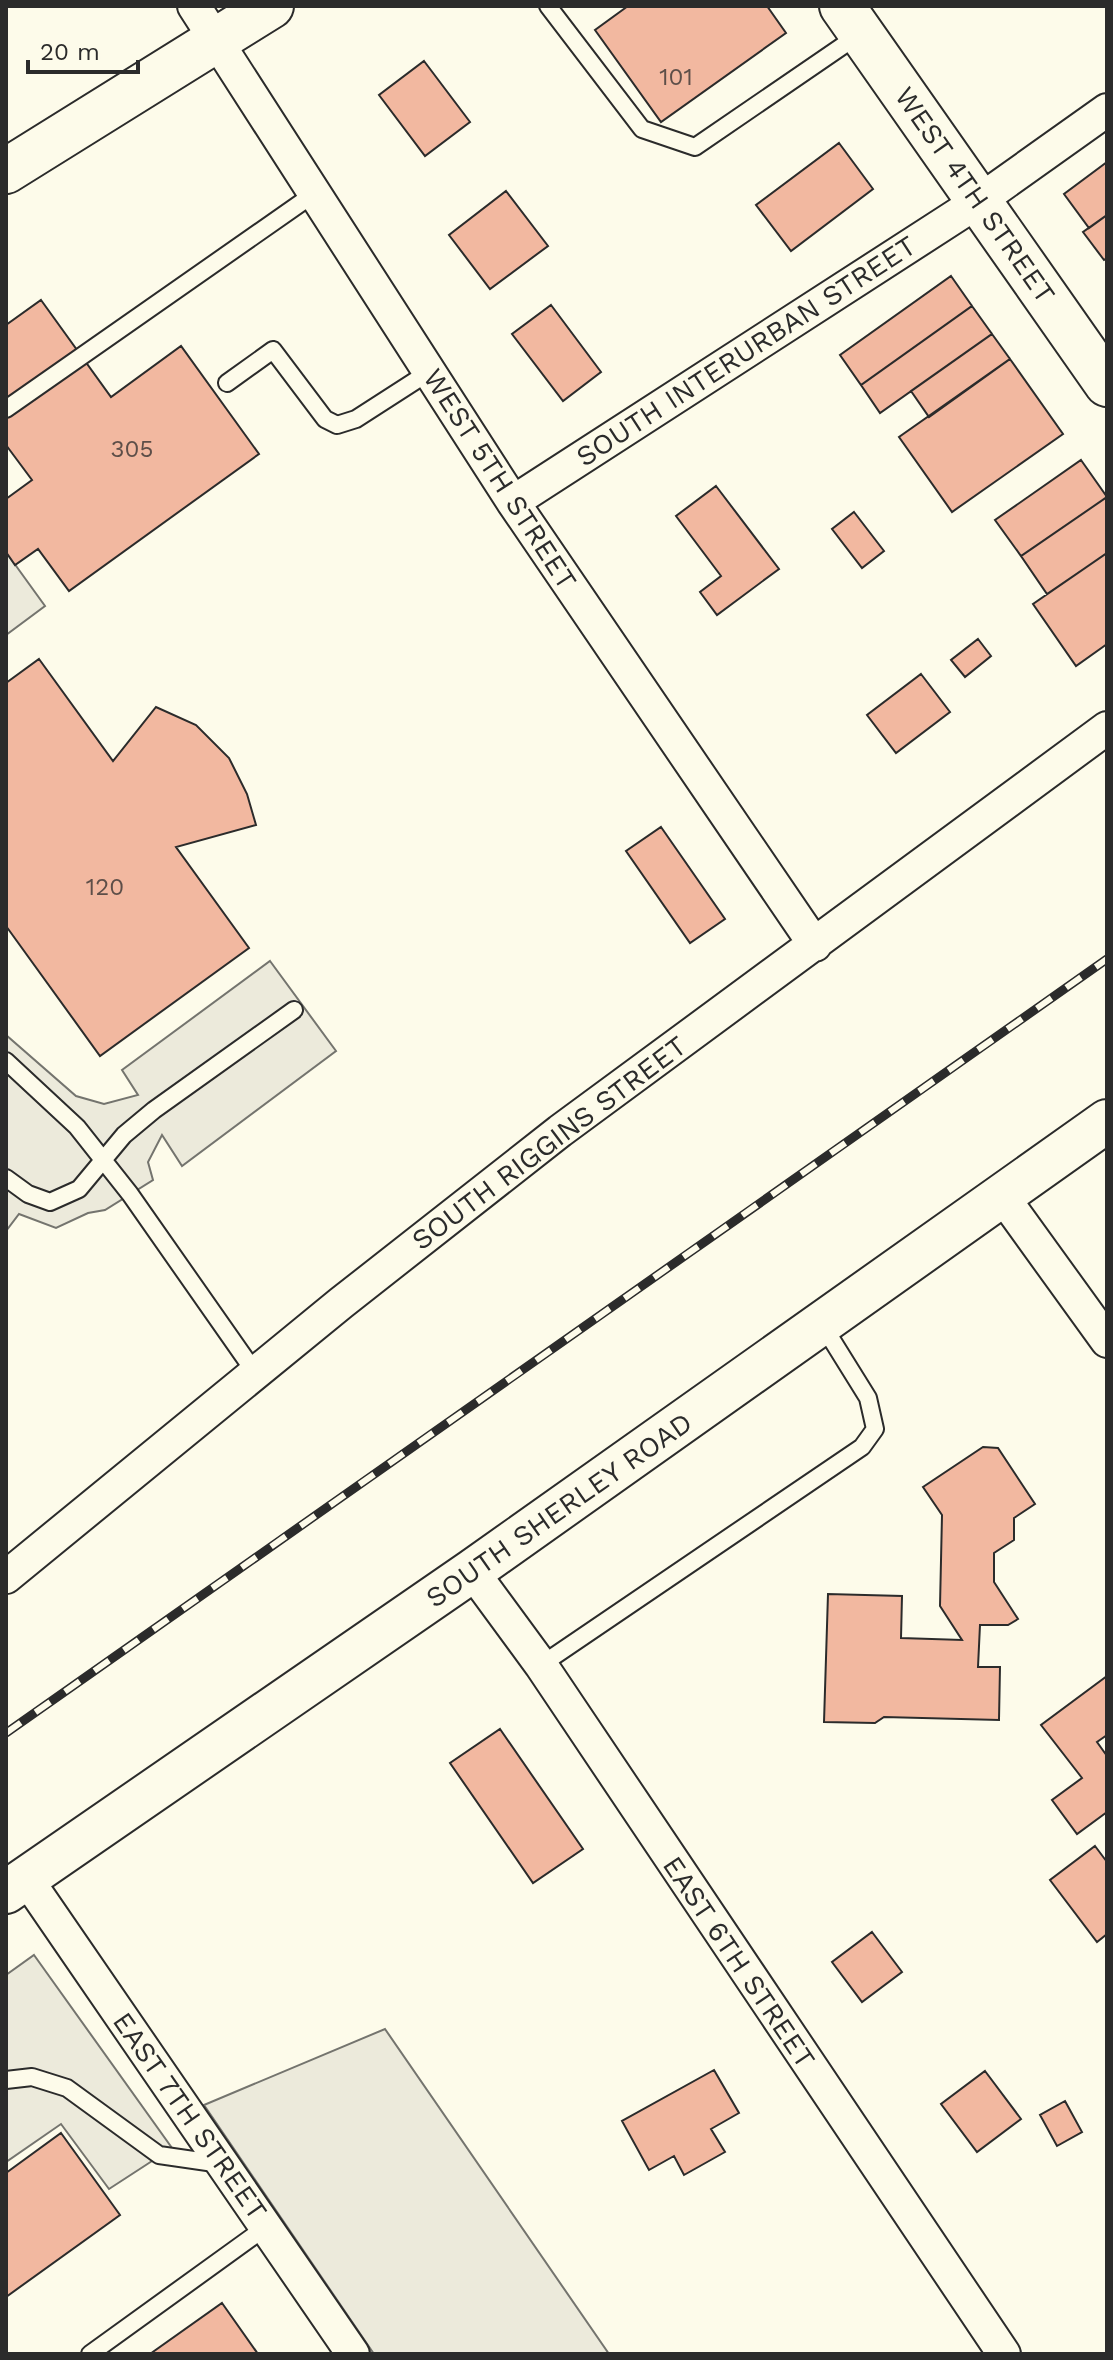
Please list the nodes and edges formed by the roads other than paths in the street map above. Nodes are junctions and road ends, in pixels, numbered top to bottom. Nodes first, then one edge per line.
1 (271, 6) edge
2 (548, 6) edge
3 (852, 20) edge
4 (205, 23) edge
5 (1107, 110) edge
6 (6, 171) edge
7 (315, 193) junction
8 (979, 201) junction
9 (429, 372) junction
10 (227, 383) dead end
11 (1107, 384) edge
12 (6, 409) edge
13 (513, 502) junction
14 (1107, 728) edge
15 (815, 945) junction
16 (294, 1010) dead end
17 (6, 1061) edge
18 (1107, 1121) edge
19 (103, 1160) junction
20 (6, 1178) edge
21 (1003, 1197) junction
22 (822, 1324) junction
23 (1107, 1341) edge
24 (256, 1374) junction
25 (472, 1571) junction
26 (6, 1577) edge
27 (541, 1665) junction
28 (16, 1885) edge
29 (6, 2080) edge
30 (223, 2164) junction
31 (266, 2227) junction
32 (90, 2354) edge
33 (353, 2354) edge
34 (1004, 2354) edge

1 - 4 main road
2 - 3 lane
3 - 8 main road, WEST 4TH STREET
4 - 6 main road
4 - 7 street, WEST 5TH STREET
5 - 8 street, SOUTH INTERURBAN STREET
7 - 9 street, WEST 5TH STREET
7 - 12 lane
8 - 11 main road, WEST 4TH STREET
8 - 13 street, SOUTH INTERURBAN STREET
9 - 10 lane
9 - 13 street, WEST 5TH STREET
13 - 15 street, WEST 5TH STREET
14 - 15 street, SOUTH RIGGINS STREET
15 - 24 street, SOUTH RIGGINS STREET
16 - 19 lane
17 - 19 lane
18 - 21 street, SOUTH SHERLEY ROAD
19 - 20 lane
19 - 24 lane
21 - 22 street, SOUTH SHERLEY ROAD
21 - 23 street
22 - 25 street, SOUTH SHERLEY ROAD
22 - 27 lane
24 - 26 street, SOUTH RIGGINS STREET
25 - 27 street, EAST 6TH STREET
25 - 28 street, SOUTH SHERLEY ROAD
27 - 34 street, EAST 6TH STREET
28 - 30 street, EAST 7TH STREET
29 - 30 lane
30 - 31 street, EAST 7TH STREET
31 - 32 lane
31 - 33 street, EAST 7TH STREET

